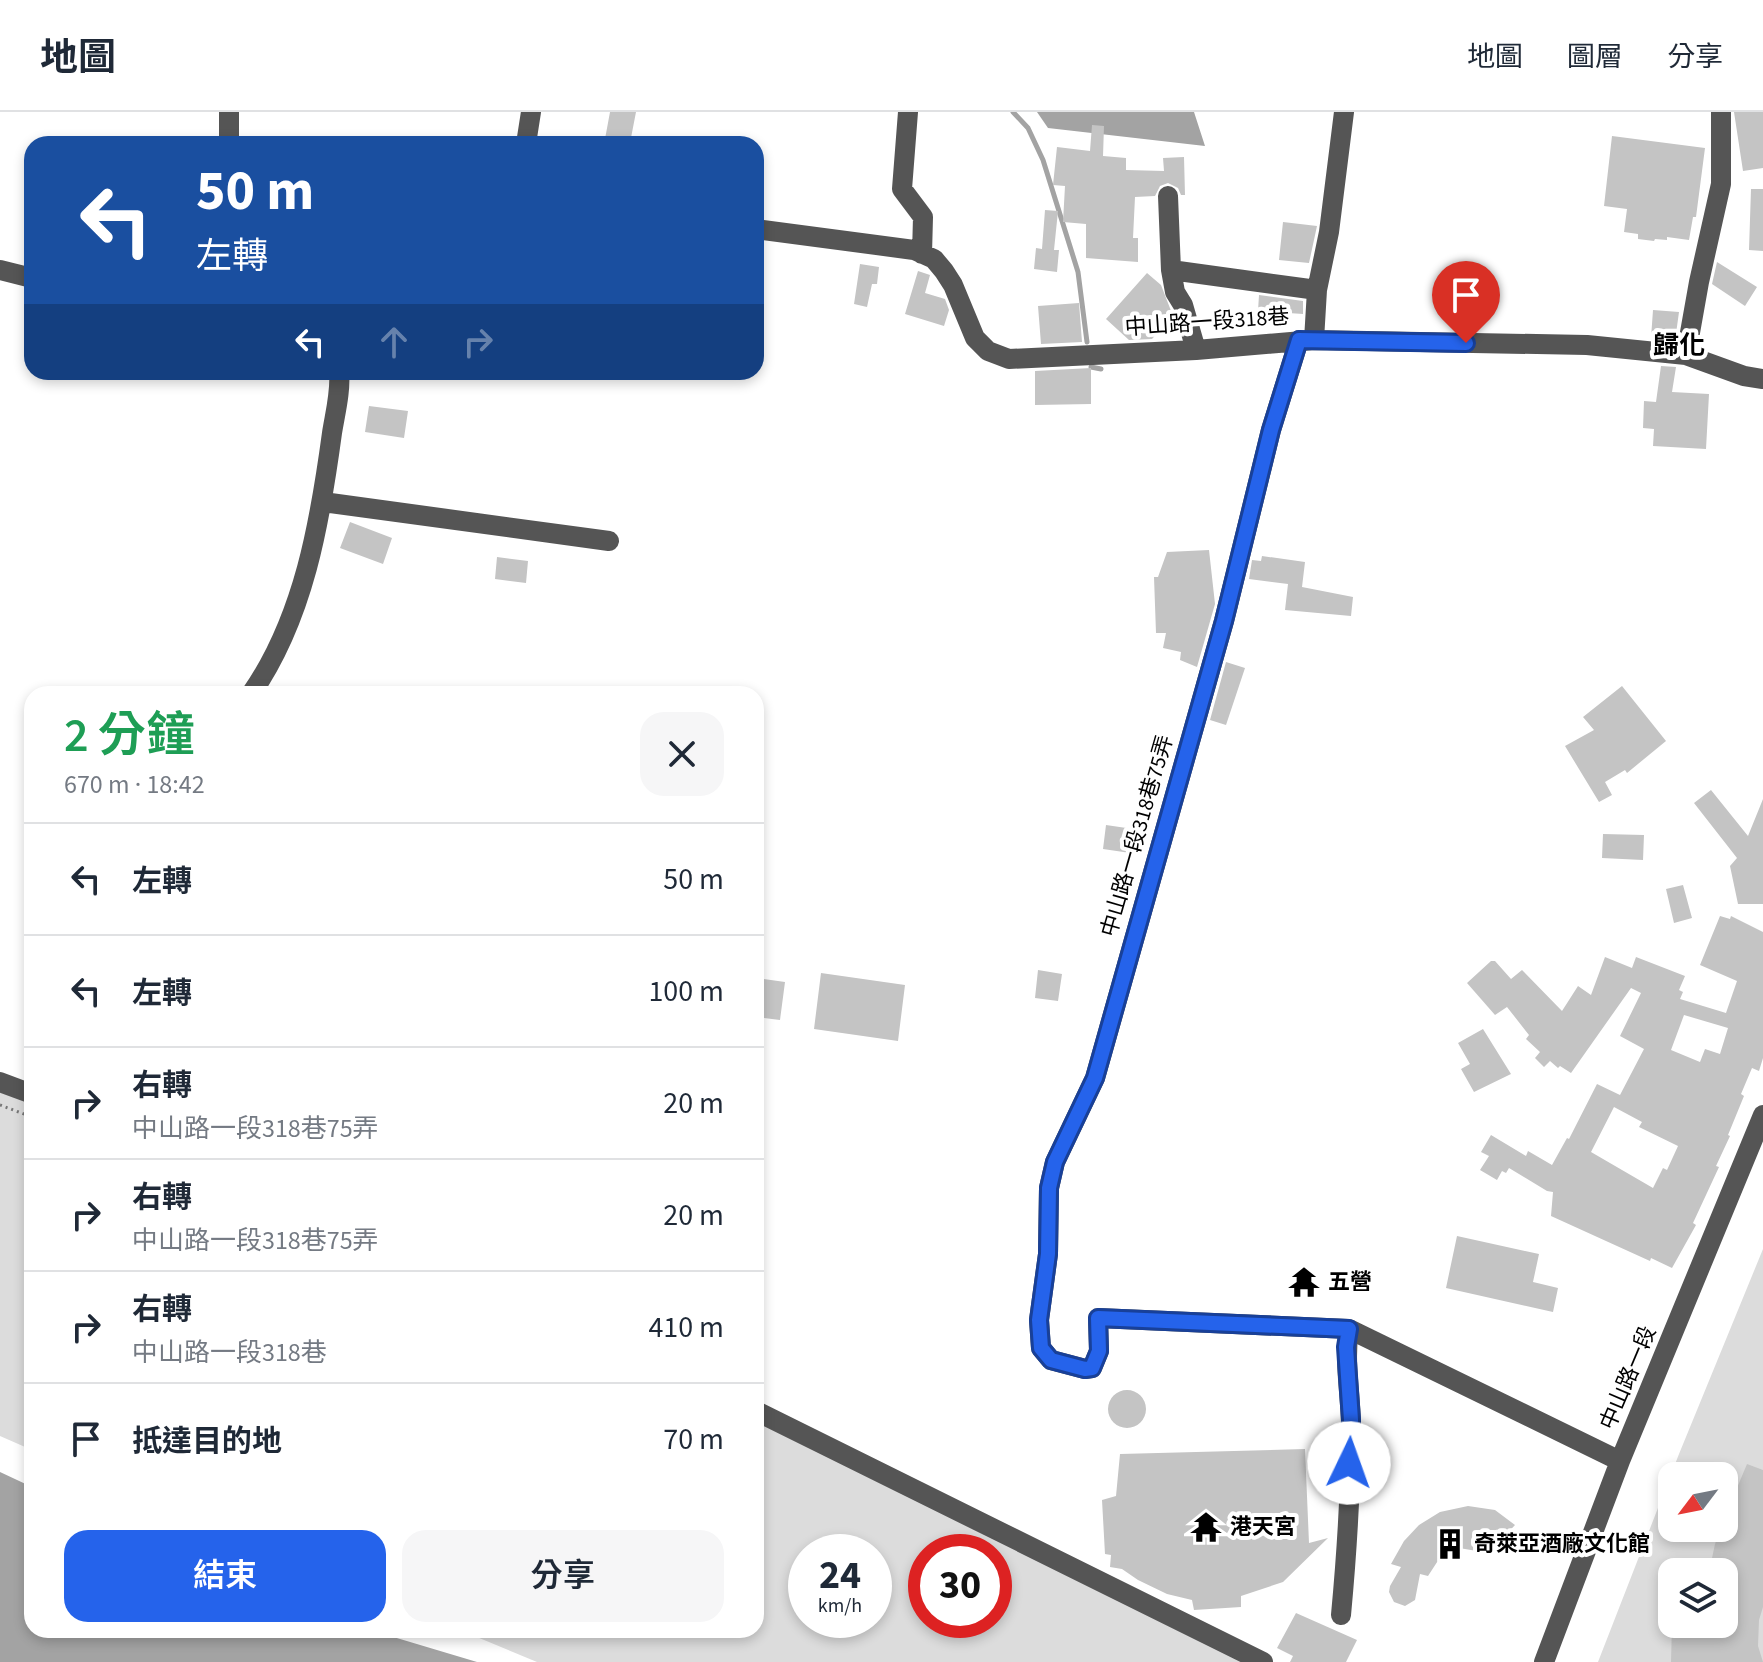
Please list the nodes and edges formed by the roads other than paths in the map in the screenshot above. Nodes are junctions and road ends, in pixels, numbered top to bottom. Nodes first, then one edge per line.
1 (229, 112) edge
2 (531, 112) edge
3 (908, 112) edge
4 (1344, 112) edge
5 (1721, 112) edge
6 (229, 136) edge
7 (527, 136) edge
8 (1168, 196) dead end
9 (764, 230) edge
10 (922, 254) junction
11 (0, 270) edge
12 (1171, 270) junction
13 (24, 276) edge
14 (1317, 290) junction
15 (1306, 340) junction
16 (1196, 350) junction
17 (1686, 355) junction
18 (1763, 379) edge
19 (338, 380) edge
20 (323, 502) junction
21 (609, 541) dead end
22 (256, 686) edge
23 (0, 1082) edge
24 (24, 1091) edge
25 (1763, 1115) edge
26 (1349, 1329) junction
27 (764, 1415) edge
28 (1620, 1461) junction
29 (1341, 1615) dead end
30 (1263, 1662) edge
31 (1544, 1662) edge

1 - 6 street
2 - 7 street
3 - 10 street
4 - 14 street, 中山路一段318巷75弄
5 - 17 street
8 - 12 street
9 - 10 street
10 - 16 street, 中山路一段318巷
11 - 13 street
12 - 14 street
12 - 16 street
14 - 15 street, 中山路一段318巷75弄
15 - 16 street, 中山路一段318巷
15 - 17 street, 中山路一段318巷
15 - 26 street, 中山路一段318巷75弄
17 - 18 street, 中山路一段318巷
19 - 20 street
20 - 21 street
20 - 22 street
23 - 24 street
25 - 28 street, 中山路一段
26 - 28 street
26 - 29 street
27 - 30 street
28 - 31 street, 中山路一段

